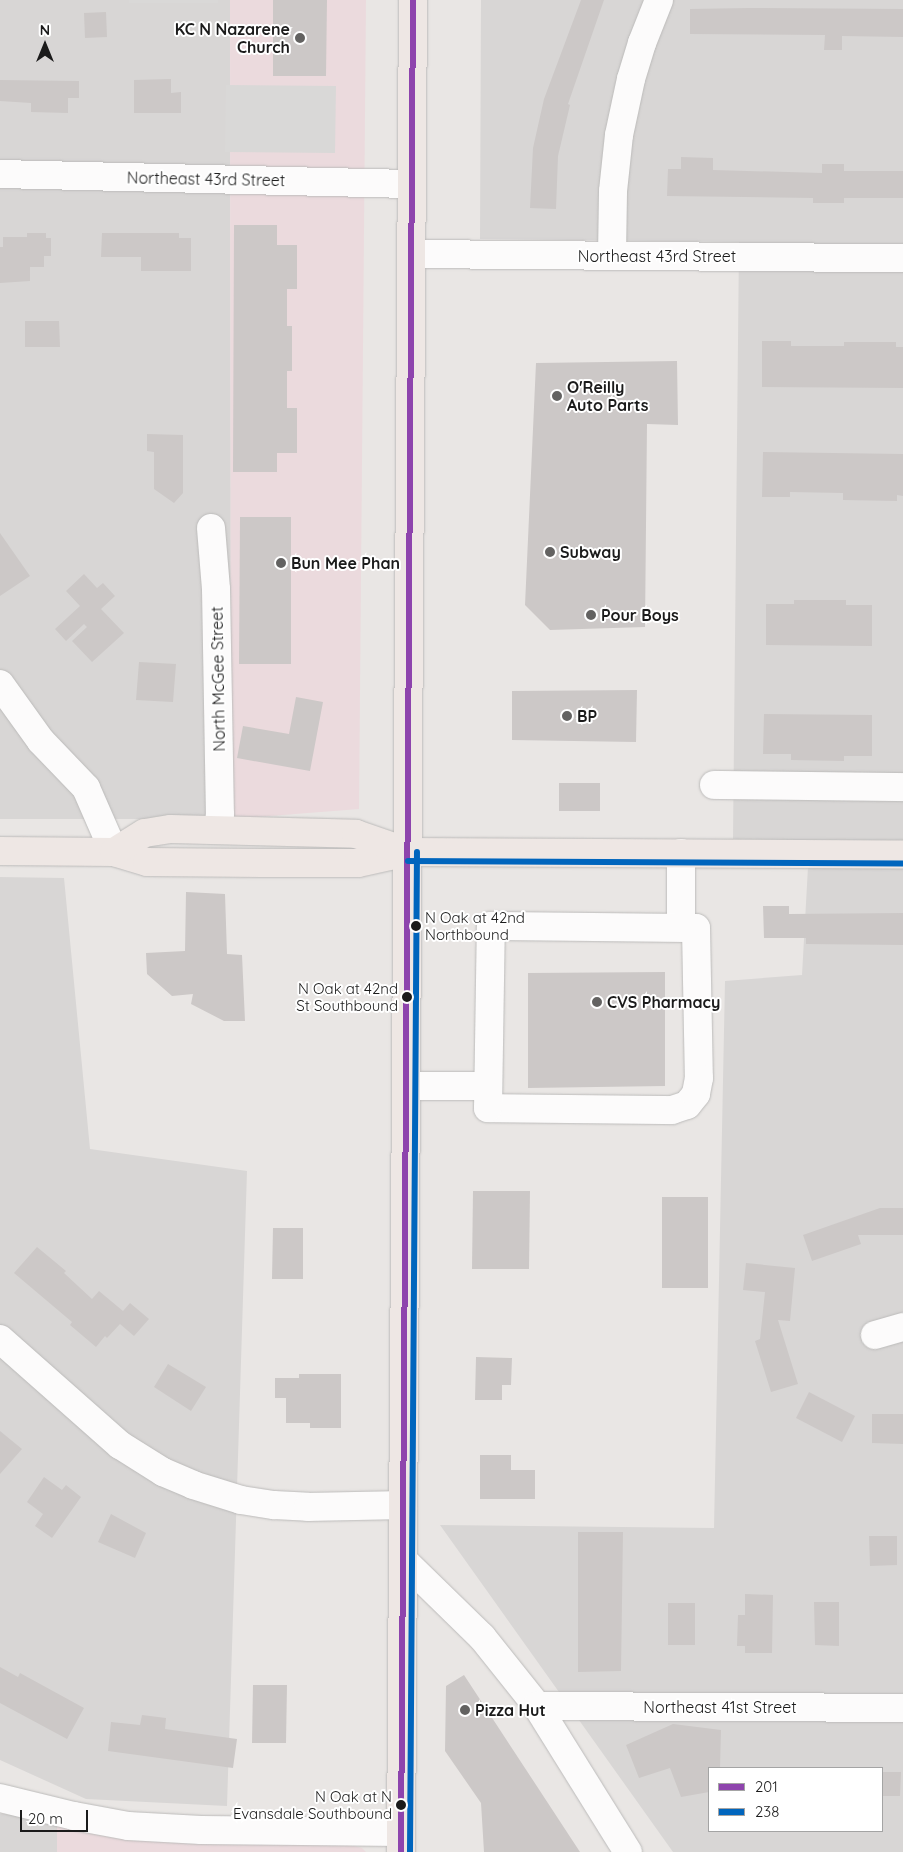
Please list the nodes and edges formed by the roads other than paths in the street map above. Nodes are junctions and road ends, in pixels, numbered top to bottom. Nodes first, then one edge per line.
1 (413, 0) edge
2 (659, 0) edge
3 (0, 174) edge
4 (412, 184) junction
5 (412, 254) junction
6 (612, 256) junction
7 (903, 258) edge
8 (212, 528) dead end
9 (0, 684) edge
10 (714, 785) dead end
11 (903, 787) edge
12 (218, 830) junction
13 (0, 850) edge
14 (114, 852) junction
15 (408, 852) junction
16 (681, 853) junction
17 (903, 855) edge
18 (681, 928) junction
19 (406, 1086) junction
20 (488, 1086) junction
21 (903, 1327) edge
22 (875, 1335) dead end
23 (0, 1339) edge
24 (403, 1505) junction
25 (404, 1561) junction
26 (537, 1706) junction
27 (903, 1708) edge
28 (0, 1799) edge
29 (232, 1841) edge
30 (401, 1842) edge
31 (628, 1852) edge

1 - 4 main road
2 - 6 street
3 - 4 street, Northeast 43rd Street
4 - 5 main road
5 - 6 street, Northeast 43rd Street
5 - 15 main road
6 - 7 street, Northeast 43rd Street
8 - 12 street, North McGee Street
9 - 14 street
10 - 11 street
12 - 14 main road
12 - 15 main road
13 - 14 main road
14 - 15 main road
15 - 16 main road
15 - 19 main road
16 - 17 main road
16 - 18 street
18 - 20 street
18 - 20 street
19 - 20 street
19 - 24 main road
21 - 22 street
23 - 24 street
24 - 25 main road
25 - 26 street
25 - 30 main road
26 - 27 street, Northeast 41st Street
26 - 31 street
28 - 29 street
29 - 30 street

